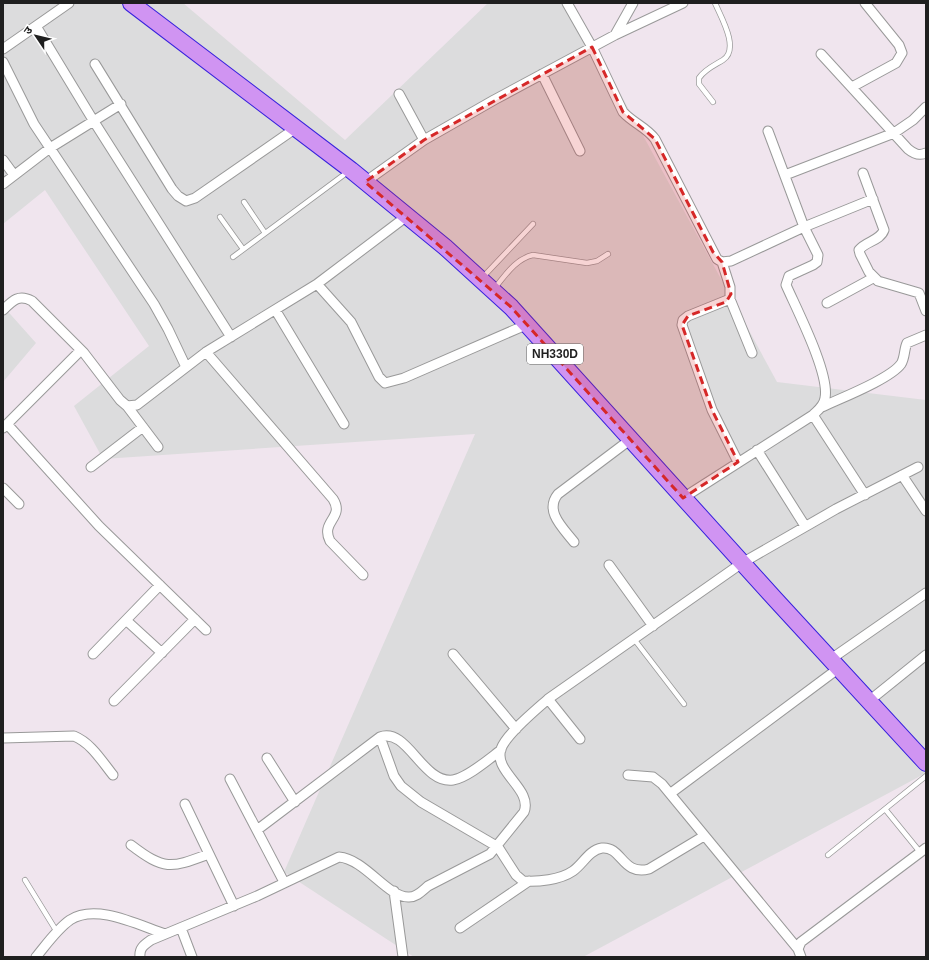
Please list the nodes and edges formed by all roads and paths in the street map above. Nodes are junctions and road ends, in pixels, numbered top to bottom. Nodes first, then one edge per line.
1 (69, 3) edge
2 (131, 3) edge
3 (567, 3) edge
4 (633, 3) edge
5 (683, 3) edge
6 (715, 3) edge
7 (865, 3) edge
8 (36, 26) junction
9 (615, 35) junction
10 (592, 47) junction
11 (3, 49) edge
12 (821, 54) dead end
13 (3, 62) edge
14 (95, 64) dead end
15 (542, 74) junction
16 (852, 87) junction
17 (398, 94) dead end
18 (712, 102) dead end
19 (121, 104) junction
20 (926, 107) edge
21 (93, 120) junction
22 (296, 128) junction
23 (768, 131) dead end
24 (894, 133) junction
25 (424, 140) junction
26 (50, 148) junction
27 (580, 151) dead end
28 (926, 152) edge
29 (3, 160) edge
30 (350, 170) junction
31 (863, 173) dead end
32 (14, 175) junction
33 (785, 175) junction
34 (365, 182) junction
35 (3, 184) edge
36 (873, 199) junction
37 (244, 202) dead end
38 (407, 216) junction
39 (220, 217) dead end
40 (533, 224) dead end
41 (804, 227) junction
42 (265, 233) junction
43 (244, 249) junction
44 (608, 254) dead end
45 (233, 257) dead end
46 (722, 262) junction
47 (873, 278) junction
48 (317, 284) junction
49 (487, 285) junction
50 (730, 299) junction
51 (827, 303) dead end
52 (3, 310) edge
53 (276, 311) junction
54 (926, 311) edge
55 (528, 324) junction
56 (926, 335) edge
57 (232, 337) junction
58 (81, 350) junction
59 (206, 352) junction
60 (752, 353) dead end
61 (186, 367) junction
62 (127, 406) junction
63 (822, 406) junction
64 (812, 415) junction
65 (344, 424) dead end
66 (5, 426) edge
67 (143, 427) junction
68 (631, 439) junction
69 (158, 447) dead end
70 (757, 450) junction
71 (738, 462) junction
72 (92, 467) dead end
73 (918, 468) dead end
74 (902, 475) junction
75 (3, 488) edge
76 (865, 495) junction
77 (683, 498) junction
78 (19, 504) dead end
79 (926, 511) edge
80 (805, 526) junction
81 (574, 542) dead end
82 (742, 563) junction
83 (609, 565) dead end
84 (362, 575) dead end
85 (160, 585) junction
86 (926, 593) edge
87 (195, 619) junction
88 (127, 621) junction
89 (653, 626) junction
90 (206, 630) dead end
91 (634, 639) junction
92 (162, 653) junction
93 (93, 654) dead end
94 (453, 654) dead end
95 (926, 655) edge
96 (835, 663) junction
97 (548, 699) junction
98 (869, 701) junction
99 (114, 702) dead end
100 (684, 704) dead end
101 (516, 729) junction
102 (380, 737) junction
103 (3, 738) edge
104 (580, 739) dead end
105 (500, 750) junction
106 (923, 755) edge
107 (267, 758) dead end
108 (113, 775) dead end
109 (628, 775) dead end
110 (926, 776) edge
111 (230, 779) dead end
112 (671, 793) junction
113 (295, 802) junction
114 (185, 804) dead end
115 (885, 809) junction
116 (257, 830) junction
117 (704, 836) junction
118 (131, 845) dead end
119 (498, 847) junction
120 (923, 850) edge
121 (209, 854) junction
122 (828, 855) dead end
123 (24, 880) dead end
124 (529, 881) junction
125 (284, 882) junction
126 (394, 891) junction
127 (234, 906) junction
128 (181, 928) junction
129 (460, 928) dead end
130 (58, 932) junction
131 (165, 934) junction
132 (800, 953) edge
133 (36, 957) edge
134 (140, 957) edge
135 (192, 957) edge
136 (403, 957) edge

1 - 8 street
2 - 22 highway, NH330D
3 - 10 street
4 - 9 street
5 - 9 street
6 - 18 lane
7 - 16 street
8 - 11 street
8 - 21 street
9 - 10 street
10 - 15 street
10 - 46 street
12 - 16 street
13 - 26 street
14 - 19 street
15 - 25 street
15 - 27 street
16 - 24 street
17 - 25 street
19 - 21 street
19 - 22 street
20 - 24 street
21 - 26 street
21 - 57 street
22 - 30 highway, NH330D
23 - 33 street
24 - 28 street
24 - 33 street
25 - 34 street
26 - 32 street
26 - 61 street
29 - 32 street
30 - 34 highway, NH330D
30 - 42 lane
31 - 36 street
32 - 35 street
33 - 41 street
34 - 38 highway, NH330D
36 - 41 street
36 - 47 street
37 - 42 lane
38 - 48 street
38 - 49 highway, NH330D
39 - 43 lane
40 - 49 lane
41 - 46 street
41 - 63 street
42 - 43 lane
43 - 45 lane
44 - 49 lane
46 - 50 street
47 - 51 street
47 - 54 street
48 - 53 street
48 - 55 street
49 - 55 highway, NH330D
50 - 60 street
50 - 71 street
52 - 58 street
53 - 57 street
53 - 65 street
55 - 68 highway, NH330D
56 - 63 street
57 - 59 street
58 - 62 street
58 - 66 street
59 - 61 street
59 - 84 street
61 - 62 street
62 - 67 street
63 - 64 street
64 - 70 street
64 - 76 street
66 - 85 street
67 - 69 street
67 - 72 street
68 - 77 highway, NH330D
68 - 81 street
70 - 71 street
70 - 80 street
71 - 77 street
73 - 74 street
74 - 76 street
74 - 79 street
75 - 78 street
76 - 80 street
77 - 82 highway, NH330D
80 - 82 street
82 - 89 street
82 - 96 highway, NH330D
83 - 89 street
85 - 87 street
85 - 88 street
86 - 96 street
87 - 90 street
87 - 92 street
88 - 92 street
88 - 93 street
89 - 91 street
91 - 97 street
91 - 100 lane
92 - 99 street
94 - 101 street
95 - 98 street
96 - 98 highway, NH330D
96 - 112 street
97 - 101 street
97 - 104 street
98 - 106 highway, NH330D
101 - 105 street
102 - 105 street
102 - 113 street
102 - 119 street
103 - 108 street
105 - 119 street
107 - 113 street
109 - 112 street
110 - 115 lane
111 - 116 street
112 - 117 street
113 - 116 street
114 - 121 street
115 - 120 lane
115 - 122 lane
116 - 125 street
117 - 124 street
117 - 132 street
118 - 121 street
119 - 124 street
119 - 126 street
120 - 132 street
121 - 127 street
123 - 130 lane
124 - 129 street
125 - 126 street
125 - 127 street
126 - 136 street
127 - 128 street
128 - 131 street
128 - 135 street
130 - 131 street
130 - 133 street
131 - 134 street

